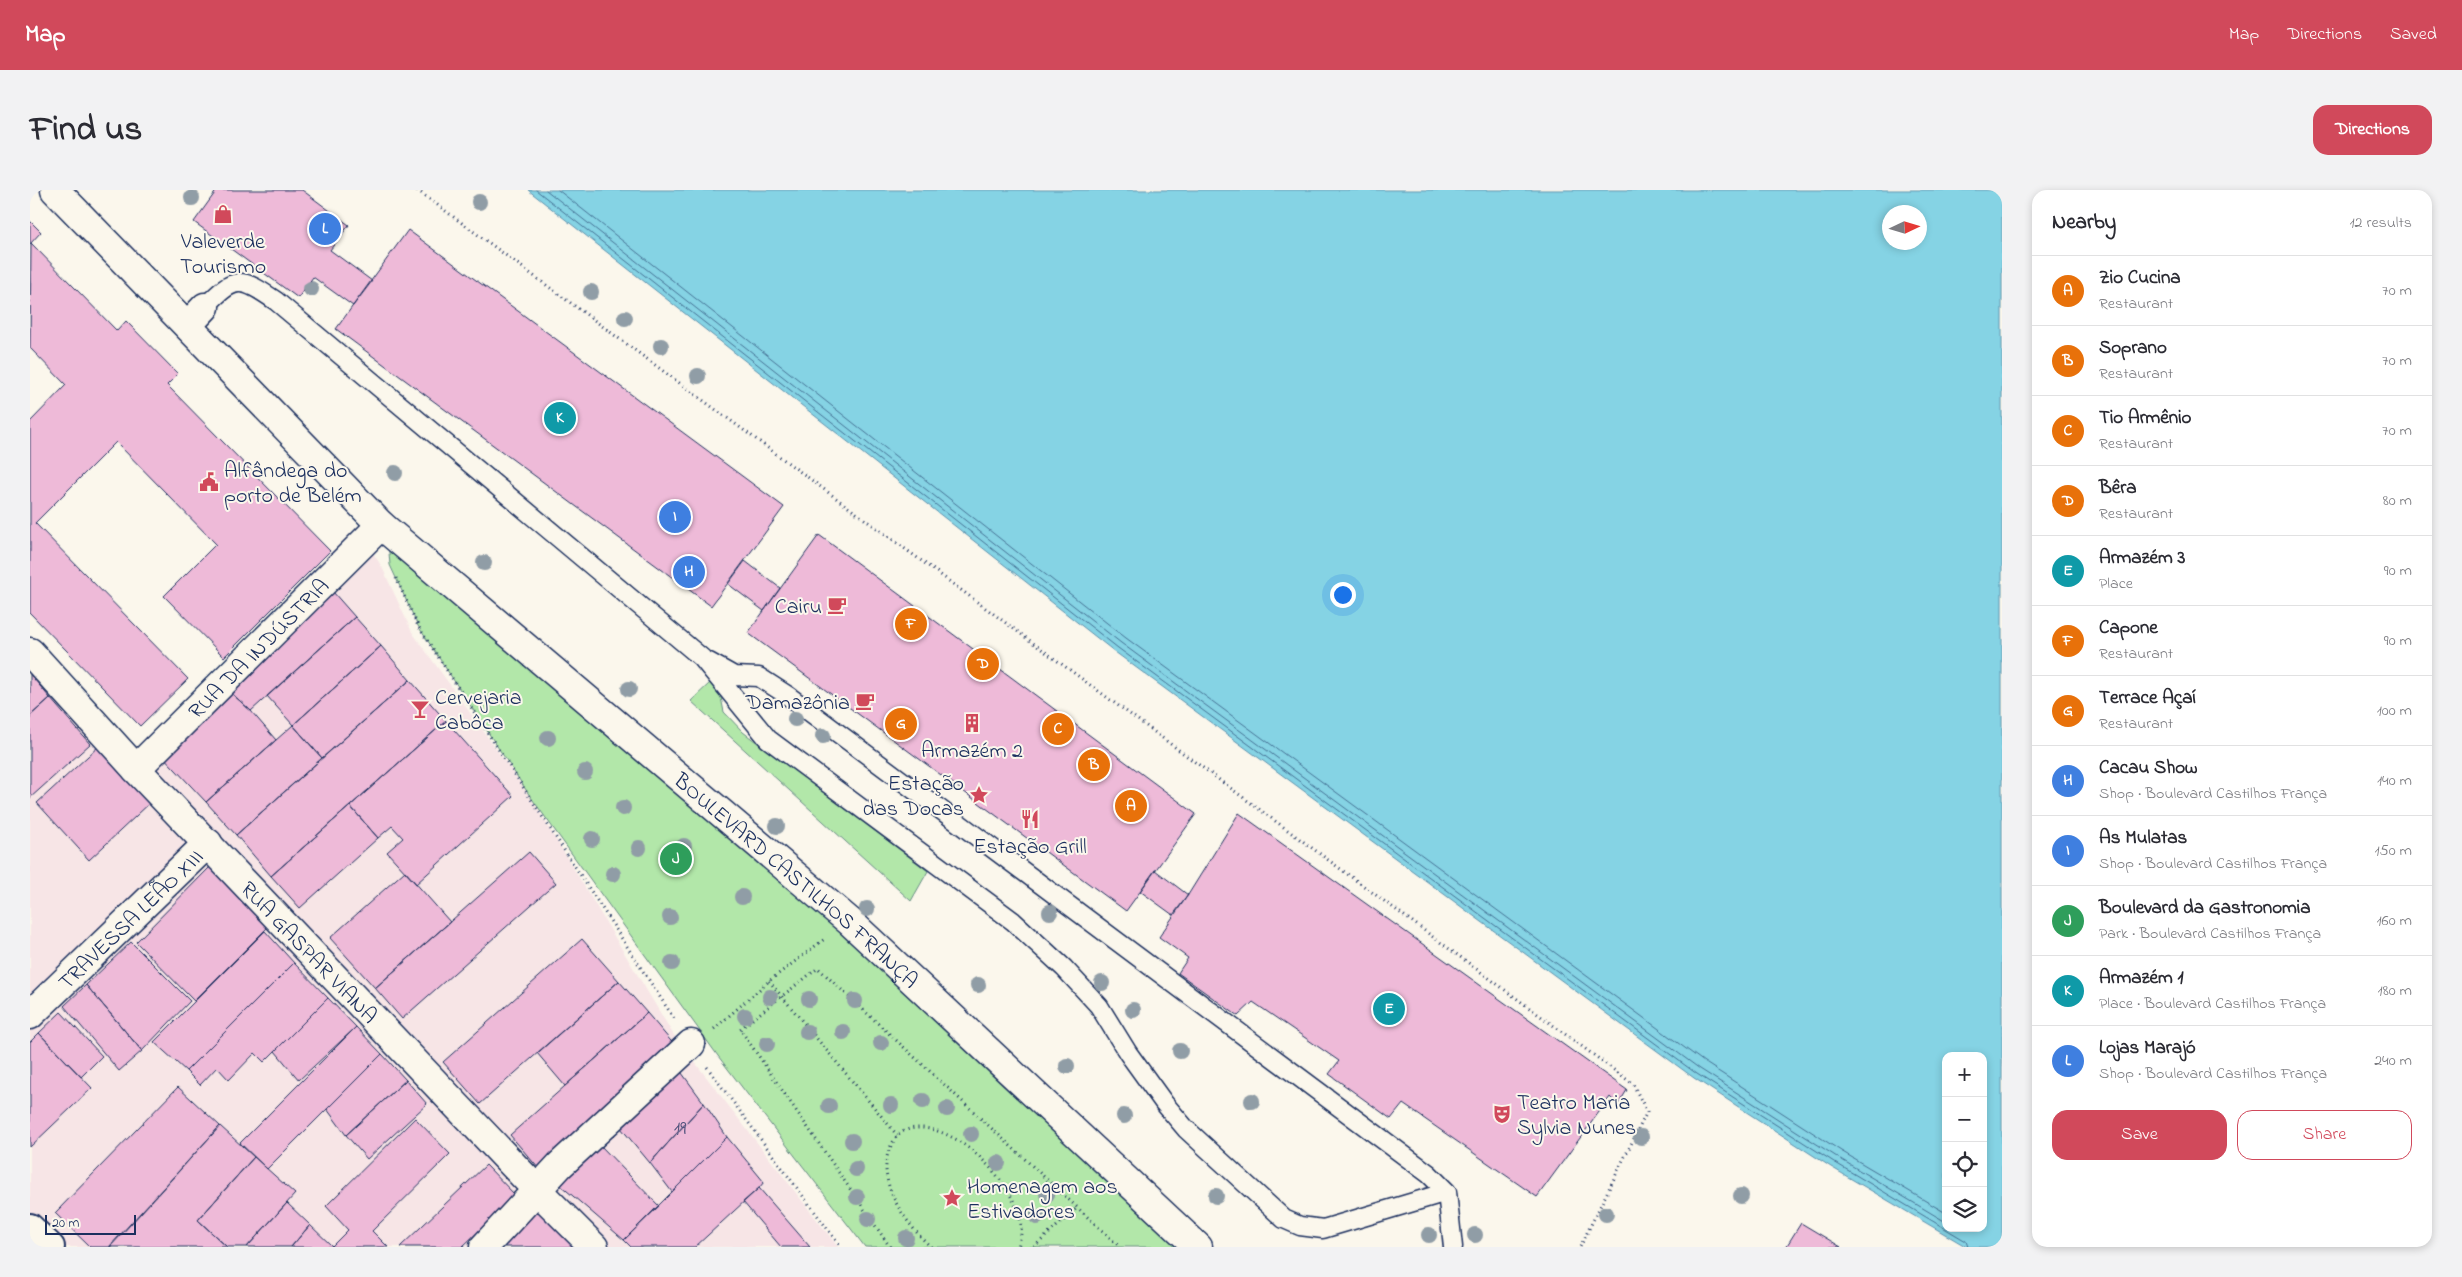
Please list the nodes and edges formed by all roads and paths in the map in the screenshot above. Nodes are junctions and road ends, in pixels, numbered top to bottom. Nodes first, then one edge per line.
1 (55, 190) edge
2 (417, 190) edge
3 (196, 316) junction
4 (381, 525) junction
5 (394, 573) dead end
6 (30, 652) edge
7 (702, 658) junction
8 (136, 769) junction
9 (208, 843) junction
10 (849, 921) junction
11 (768, 981) junction
12 (780, 996) junction
13 (30, 1015) edge
14 (691, 1044) junction
15 (897, 1135) junction
16 (538, 1191) junction
17 (1447, 1192) junction
18 (1077, 1208) junction
19 (30, 1226) edge
20 (51, 1247) edge
21 (484, 1247) edge
22 (594, 1247) edge
23 (841, 1247) edge
24 (890, 1247) edge
25 (931, 1247) edge
26 (1018, 1247) edge
27 (1034, 1247) edge
28 (1120, 1247) edge
29 (1198, 1247) edge
30 (1454, 1247) edge
31 (1580, 1247) edge

1 - 3 street, BOULEVARD CASTILHOS FRANÇA
2 - 31 path
3 - 4 street, BOULEVARD CASTILHOS FRANÇA
3 - 7 lane
4 - 8 street, RUA DA INDÚSTRIA
4 - 10 street, BOULEVARD CASTILHOS FRANÇA
5 - 14 path
6 - 8 street, RUA GASPAR VIANA
7 - 17 lane
7 - 17 lane
8 - 9 street, RUA GASPAR VIANA
9 - 13 street, TRAVESSA LEÃO XIII
9 - 16 street, RUA GASPAR VIANA
10 - 11 path
10 - 29 street, BOULEVARD CASTILHOS FRANÇA
11 - 12 path
11 - 14 path
12 - 15 path
12 - 18 path
12 - 24 path
14 - 16 street
14 - 23 path
15 - 25 path
15 - 26 path
16 - 21 street
16 - 22 street, RUA GASPAR VIANA
17 - 30 lane
18 - 27 path
18 - 28 path
19 - 20 street

